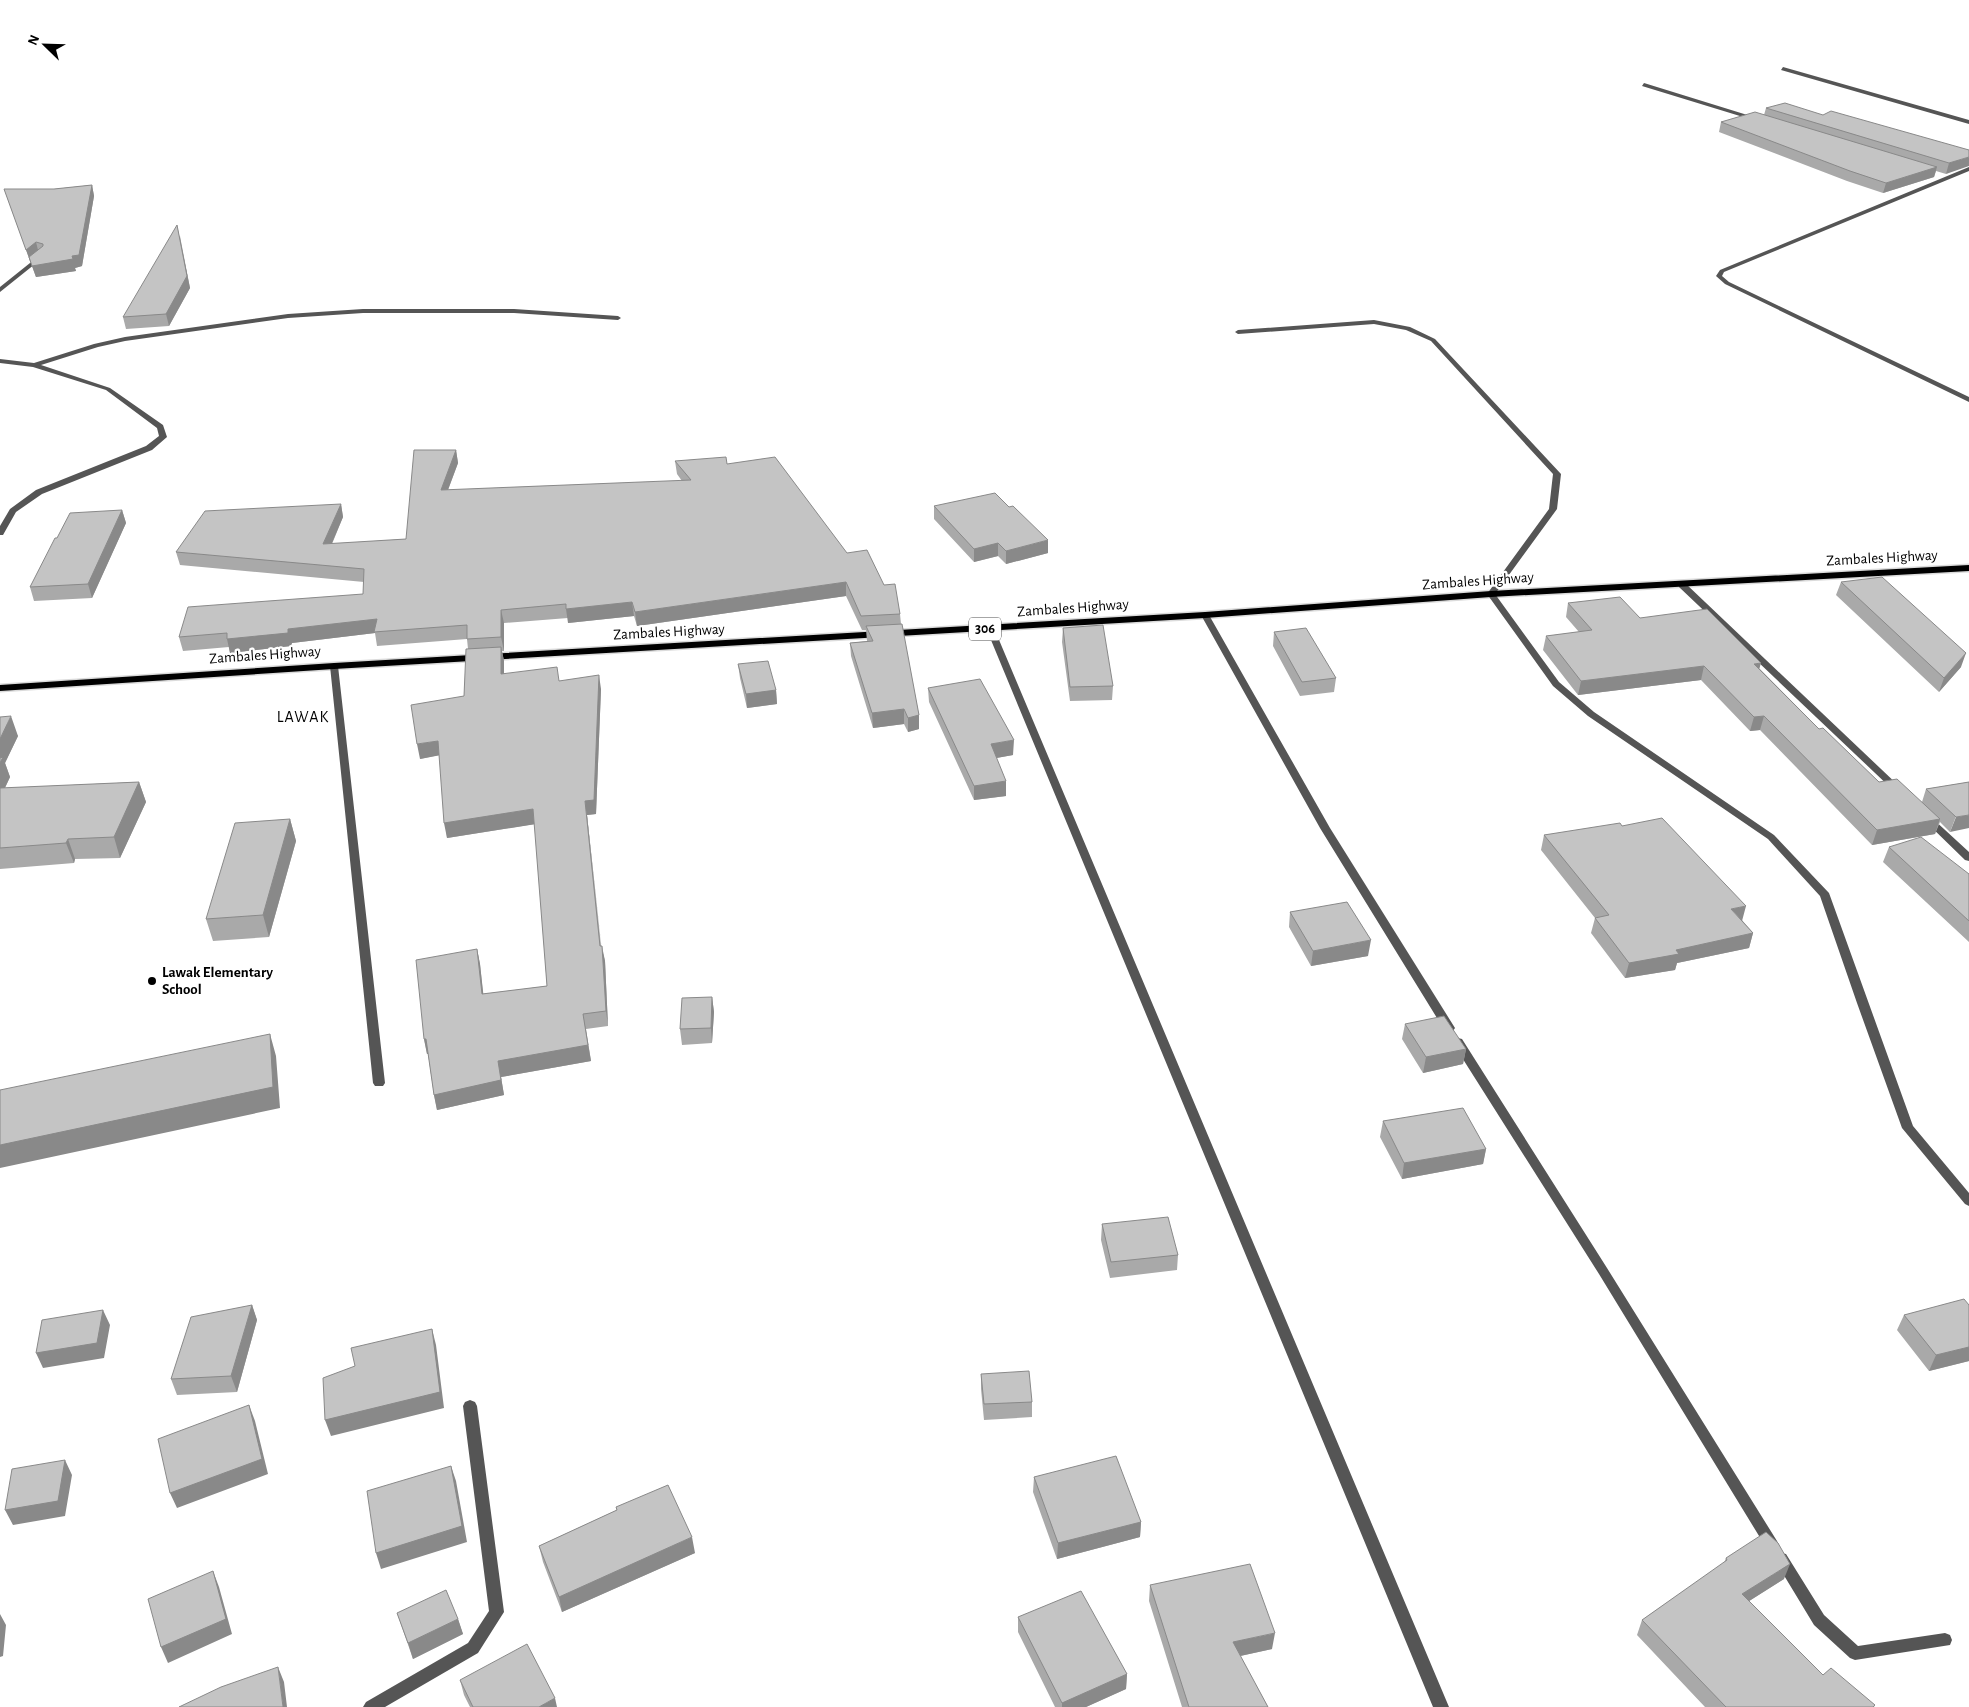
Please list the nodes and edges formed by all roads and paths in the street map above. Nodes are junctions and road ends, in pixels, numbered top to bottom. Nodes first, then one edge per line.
1 (1783, 69) dead end
2 (1644, 85) dead end
3 (1757, 120) edge
4 (1969, 122) edge
5 (1969, 169) edge
6 (1937, 175) edge
7 (1947, 178) junction
8 (42, 256) edge
9 (0, 290) edge
10 (618, 318) dead end
11 (1238, 332) dead end
12 (0, 361) edge
13 (34, 365) junction
14 (1969, 400) edge
15 (0, 533) edge
16 (1969, 568) edge
17 (1682, 585) junction
18 (1491, 594) junction
19 (1205, 615) junction
20 (990, 628) junction
21 (334, 666) junction
22 (0, 688) edge
23 (1903, 796) edge
24 (1925, 816) edge
25 (1969, 858) edge
26 (379, 1082) dead end
27 (1969, 1201) edge
28 (470, 1406) dead end
29 (1944, 1640) dead end
30 (371, 1707) edge
31 (1441, 1707) edge

1 - 4 street
2 - 3 street
5 - 7 street
6 - 7 street
7 - 14 street
8 - 9 street
10 - 13 street
11 - 18 street
12 - 13 street
13 - 15 street
16 - 17 main road, Zambales Highway / 306
17 - 18 main road, Zambales Highway / 306
17 - 23 street
18 - 19 main road, Zambales Highway / 306
18 - 27 street
19 - 20 main road, Zambales Highway / 306
19 - 29 street
20 - 21 main road, Zambales Highway / 306
20 - 31 street
21 - 22 main road, Zambales Highway / 306
21 - 26 street
24 - 25 street
28 - 30 street

